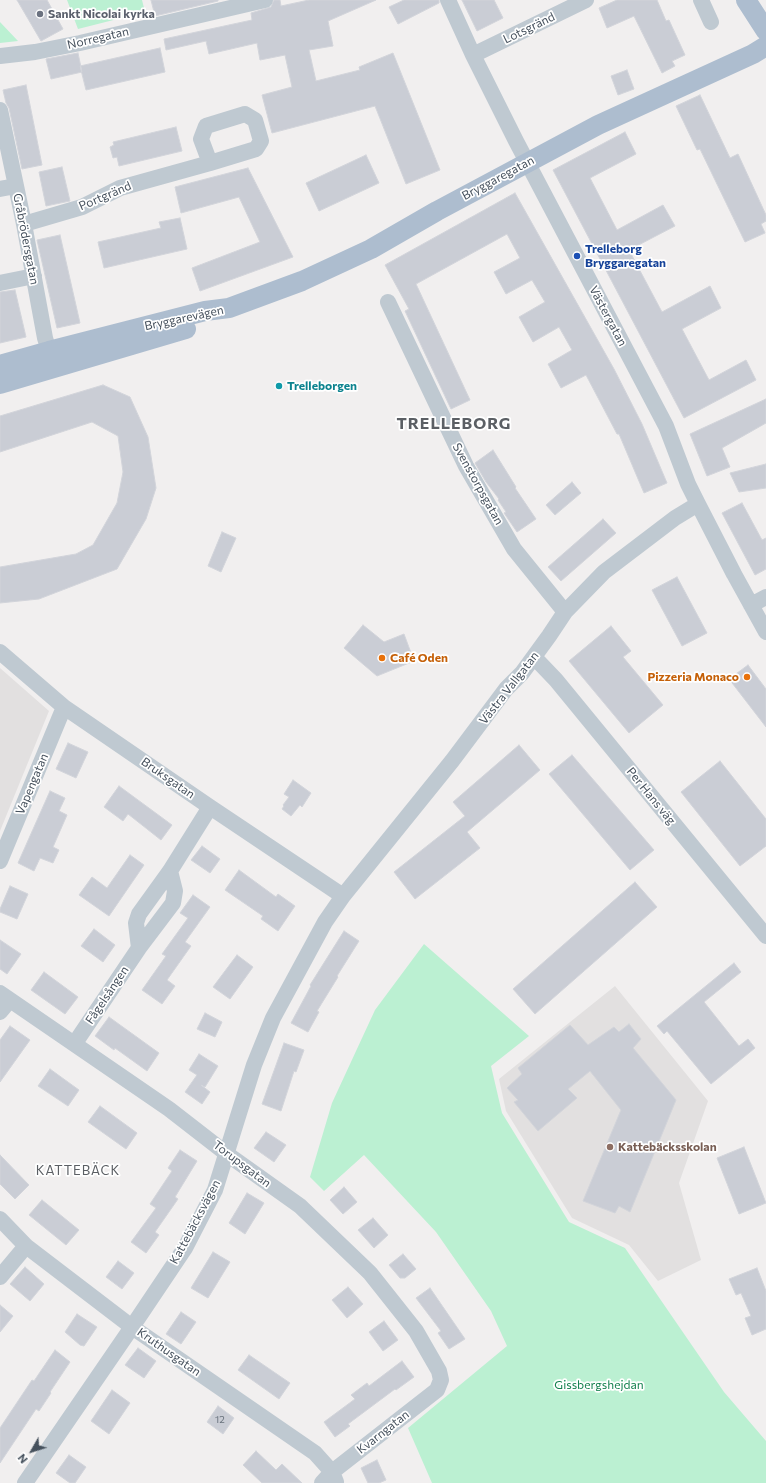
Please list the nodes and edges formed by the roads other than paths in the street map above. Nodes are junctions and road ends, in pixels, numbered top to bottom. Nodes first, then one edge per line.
1 (265, 0) edge
2 (448, 0) edge
3 (586, 0) edge
4 (701, 0) edge
5 (746, 0) edge
6 (710, 22) dead end
7 (766, 31) edge
8 (766, 46) edge
9 (473, 55) junction
10 (0, 56) edge
11 (0, 110) edge
12 (528, 162) junction
13 (210, 163) dead end
14 (16, 186) junction
15 (0, 189) edge
16 (24, 224) junction
17 (34, 276) junction
18 (0, 283) edge
19 (388, 302) dead end
20 (229, 308) joint
21 (52, 359) junction
22 (0, 365) edge
23 (0, 384) edge
24 (698, 504) junction
25 (766, 597) edge
26 (751, 605) junction
27 (565, 612) junction
28 (766, 632) edge
29 (0, 652) edge
30 (534, 657) junction
31 (64, 707) junction
32 (210, 807) junction
33 (0, 861) edge
34 (343, 896) junction
35 (766, 936) edge
36 (3, 1001) edge
37 (75, 1043) junction
38 (227, 1154) junction
39 (0, 1220) edge
40 (26, 1246) junction
41 (0, 1277) edge
42 (132, 1327) junction
43 (441, 1380) joint
44 (330, 1479) edge
45 (25, 1483) edge

1 - 10 street, Norregatan
2 - 9 street, Västergatan
3 - 9 street, Lotsgränd
4 - 6 street
5 - 7 main road
8 - 12 main road, Bryggaregatan
9 - 12 street, Västergatan
11 - 14 street, Gråbrödersgatan
12 - 20 main road, Bryggaregatan
12 - 24 street, Västergatan
13 - 16 street, Portgränd
14 - 15 street
14 - 16 street, Gråbrödersgatan
16 - 17 street, Gråbrödersgatan
17 - 18 street
17 - 21 street, Gråbrödersgatan
19 - 27 street, Svenstorpsgatan
20 - 21 main road, Bryggarevägen
21 - 22 main road, Bryggarevägen
21 - 23 main road, Bryggarevägen
24 - 26 street, Västergatan
24 - 27 street, Västra Vallgatan
25 - 26 street
26 - 28 street, Västergatan
27 - 30 street, Västra Vallgatan
29 - 31 street, Bruksgatan
30 - 34 street, Västra Vallgatan
30 - 35 street, Per Hans väg
31 - 32 street, Bruksgatan
31 - 33 street, Vapengatan
32 - 34 street, Bruksgatan
32 - 37 street, Fågelsången
34 - 38 street, Kattebäcksvägen
36 - 37 street, Torupsgatan
37 - 38 street, Torupsgatan
38 - 42 street, Kattebäcksvägen
38 - 43 street, Torupsgatan
39 - 40 street, Kruthusgatan
40 - 41 street
40 - 42 street, Kruthusgatan
42 - 44 street, Kruthusgatan
42 - 45 street, Kattebäcksvägen
43 - 44 street, Kvarngatan

